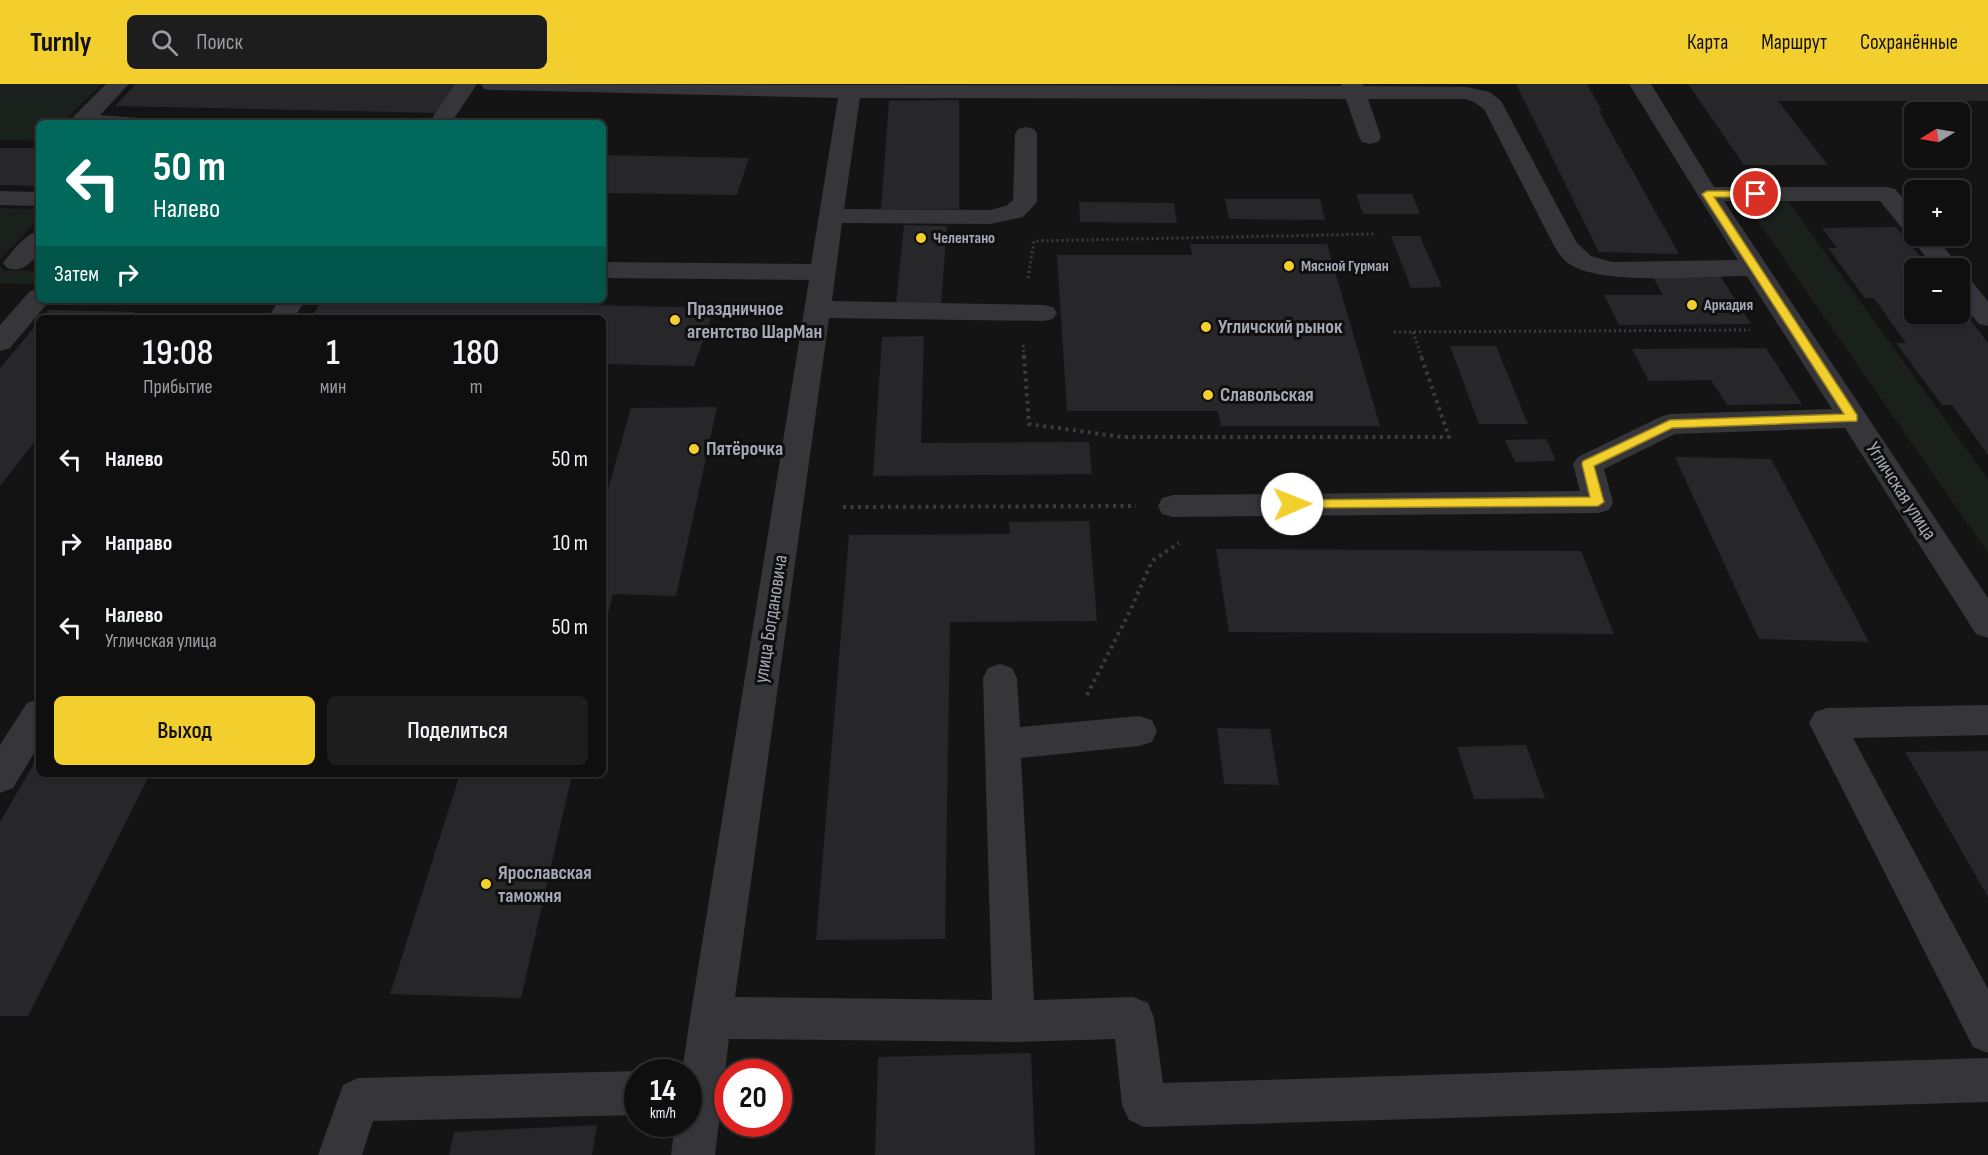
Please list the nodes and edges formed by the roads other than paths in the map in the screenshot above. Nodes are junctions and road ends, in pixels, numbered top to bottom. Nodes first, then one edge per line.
1 (118, 84) edge
2 (466, 84) edge
3 (492, 84) edge
4 (1640, 84) edge
5 (851, 88) edge
6 (1354, 88) edge
7 (83, 120) edge
8 (442, 120) edge
9 (1026, 134) dead end
10 (1370, 137) dead end
11 (1707, 194) junction
12 (0, 198) edge
13 (36, 199) edge
14 (1904, 215) edge
15 (831, 216) junction
16 (36, 241) edge
17 (1929, 246) edge
18 (1940, 258) edge
19 (36, 263) edge
20 (1755, 268) junction
21 (606, 270) edge
22 (823, 272) junction
23 (1970, 296) edge
24 (36, 300) edge
25 (818, 309) junction
26 (1033, 313) road end
27 (1988, 318) edge
28 (0, 342) edge
29 (1853, 418) junction
30 (1173, 506) road end
31 (1988, 625) edge
32 (1000, 678) dead end
33 (36, 719) edge
34 (1988, 720) edge
35 (1139, 731) dead end
36 (1004, 744) junction
37 (0, 777) edge
38 (711, 1018) junction
39 (1014, 1021) junction
40 (1988, 1032) edge
41 (702, 1059) edge
42 (1988, 1080) edge
43 (624, 1093) edge
44 (694, 1137) edge
45 (340, 1155) edge
46 (693, 1155) edge

1 - 7 street
2 - 8 street
3 - 5 street
4 - 11 street, Угличская улица
5 - 6 street
5 - 15 street, улица Богдановича
6 - 10 street
6 - 20 street
9 - 15 street
11 - 14 street
11 - 20 street, Угличская улица
12 - 13 street
15 - 22 street, улица Богдановича
16 - 19 street
17 - 18 street
20 - 29 street, Угличская улица
21 - 22 street
22 - 25 street, улица Богдановича
23 - 27 street
24 - 28 street
25 - 26 street
25 - 38 street, улица Богдановича
29 - 30 street
29 - 31 street, Угличская улица
32 - 36 street
33 - 37 street
34 - 40 street
35 - 36 street
36 - 39 street
38 - 39 street
38 - 41 street, улица Богдановича
39 - 42 street
43 - 45 street
44 - 46 street, улица Богдановича

